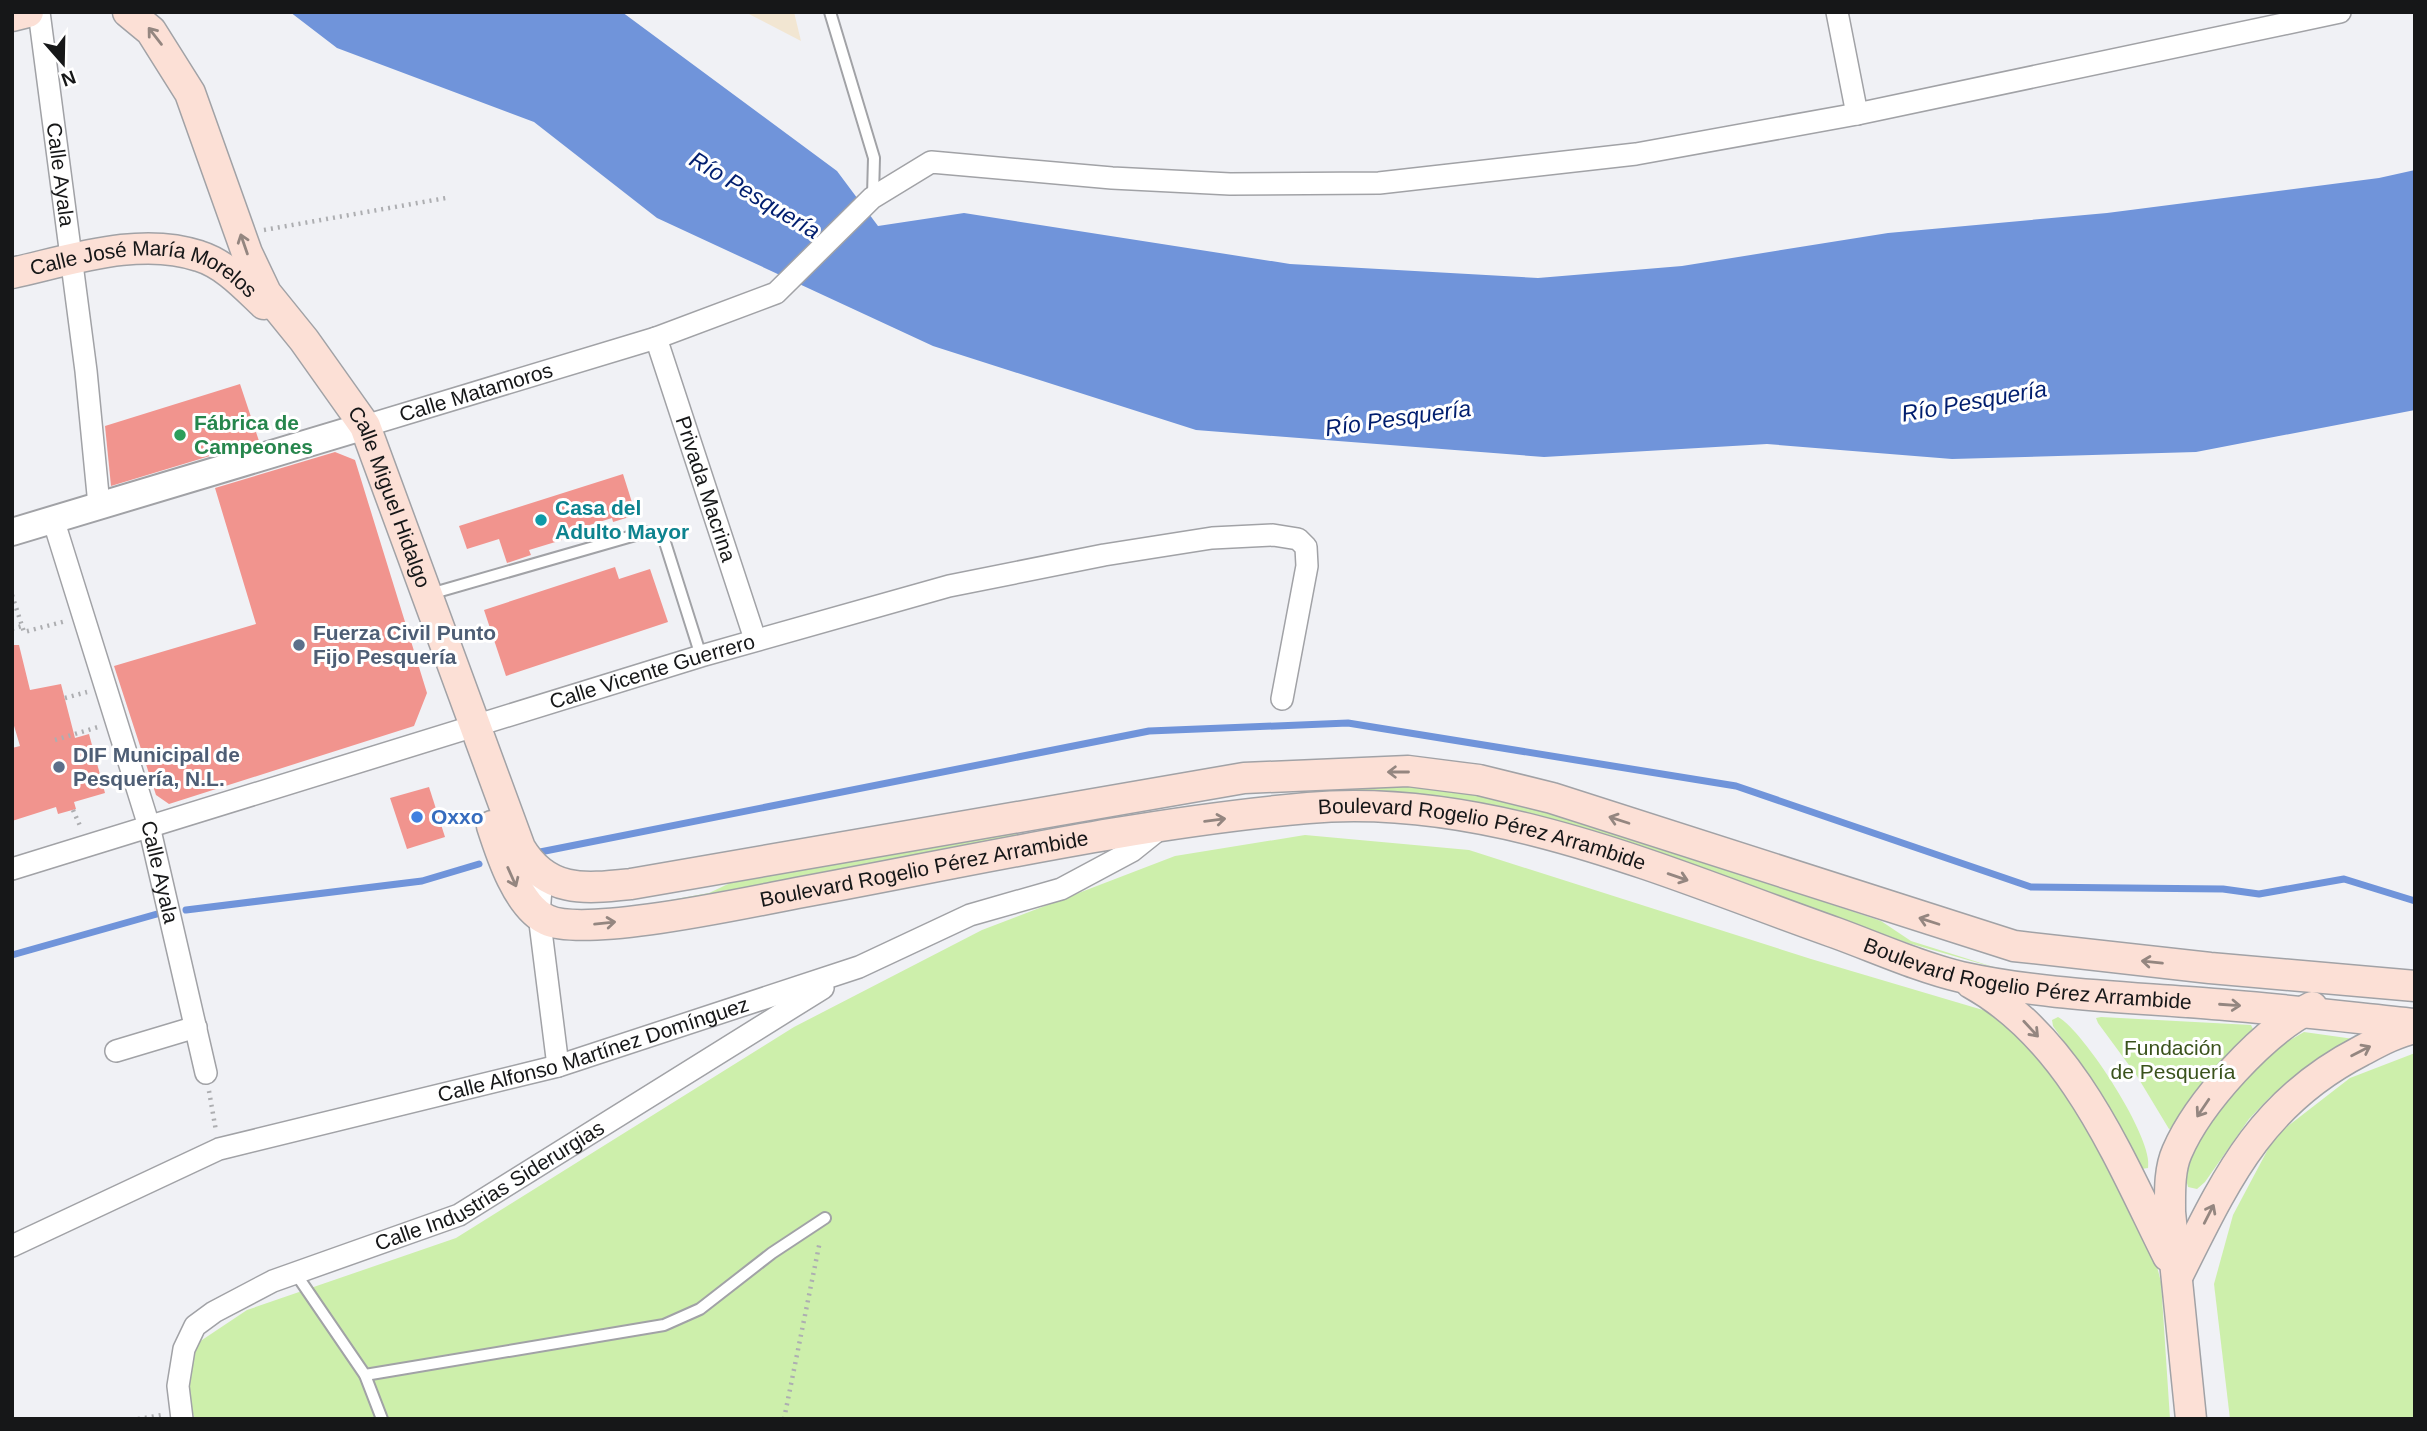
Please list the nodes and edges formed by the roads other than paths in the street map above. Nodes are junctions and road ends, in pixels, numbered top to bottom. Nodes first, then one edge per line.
1 (28, 12) edge
2 (39, 12) edge
3 (128, 12) edge
4 (830, 12) edge
5 (1837, 12) edge
6 (2340, 12) edge
7 (12, 16) edge
8 (1857, 114) junction
9 (872, 198) junction
10 (71, 260) junction
11 (12, 273) edge
12 (656, 338) junction
13 (359, 427) junction
14 (99, 505) junction
15 (53, 520) junction
16 (12, 532) edge
17 (422, 596) junction
18 (755, 639) junction
19 (701, 656) junction
20 (1282, 699) dead end
21 (468, 730) junction
22 (1158, 792) junction
23 (149, 826) junction
24 (1162, 827) junction
25 (12, 869) edge
26 (542, 875) junction
27 (539, 915) junction
28 (852, 970) junction
29 (1956, 976) junction
30 (2415, 986) edge
31 (2415, 995) edge
32 (2305, 1010) junction
33 (2415, 1026) edge
34 (196, 1027) junction
35 (116, 1051) dead end
36 (558, 1066) junction
37 (206, 1073) road end
38 (825, 1217) road end
39 (12, 1246) edge
40 (296, 1274) junction
41 (2178, 1275) junction
42 (365, 1375) junction
43 (182, 1419) edge
44 (382, 1419) edge
45 (2191, 1419) edge

1 - 7 main road
2 - 10 street, Calle Ayala
13 -> 3 main road, Calle Miguel Hidalgo
4 - 9 lane
5 - 8 street
6 - 8 street
8 - 9 street
9 - 12 street, Calle Matamoros
10 - 11 main road, Calle José María Morelos
10 - 13 main road, Calle José María Morelos
10 - 14 street, Calle Ayala
12 - 13 street, Calle Matamoros
12 - 18 street, Privada Macrina
13 - 14 street, Calle Matamoros
13 - 17 main road, Calle José María Morelos
14 - 15 street, Calle Matamoros
15 - 16 street, Calle Matamoros
15 - 23 street, Calle Ayala
17 - 19 lane
17 - 21 main road, Calle José María Morelos
18 - 19 street, Calle Vicente Guerrero
18 - 20 street, Calle Vicente Guerrero
19 - 21 street, Calle Vicente Guerrero
21 - 23 street, Calle Vicente Guerrero
21 - 26 main road
21 -> 27 main road, Calle José María Morelos
22 - 24 main road
22 - 26 main road, Boulevard Rogelio Pérez Arrambide
30 -> 22 main road, Boulevard Rogelio Pérez Arrambide
23 - 25 street, Calle Vicente Guerrero
23 - 34 street, Calle Ayala
27 -> 24 main road, Boulevard Rogelio Pérez Arrambide
24 - 28 street, Calle Alfonso Martínez Domínguez
24 -> 29 main road, Boulevard Rogelio Pérez Arrambide
26 - 27 street
27 - 36 street
28 - 36 street, Calle Alfonso Martínez Domínguez
28 - 40 street, Calle Industrias Siderurgias
29 -> 32 main road, Boulevard Rogelio Pérez Arrambide
29 -> 41 main road
31 - 32 main road
32 - 33 main road, Boulevard Rogelio Pérez Arrambide
32 -> 41 main road
41 -> 33 main road
34 - 35 street
34 - 37 street, Calle Ayala
36 - 39 street, Calle Alfonso Martínez Domínguez
38 - 42 lane
40 - 42 lane
40 - 43 street, Calle Industrias Siderurgias
41 - 45 main road
42 - 44 lane

